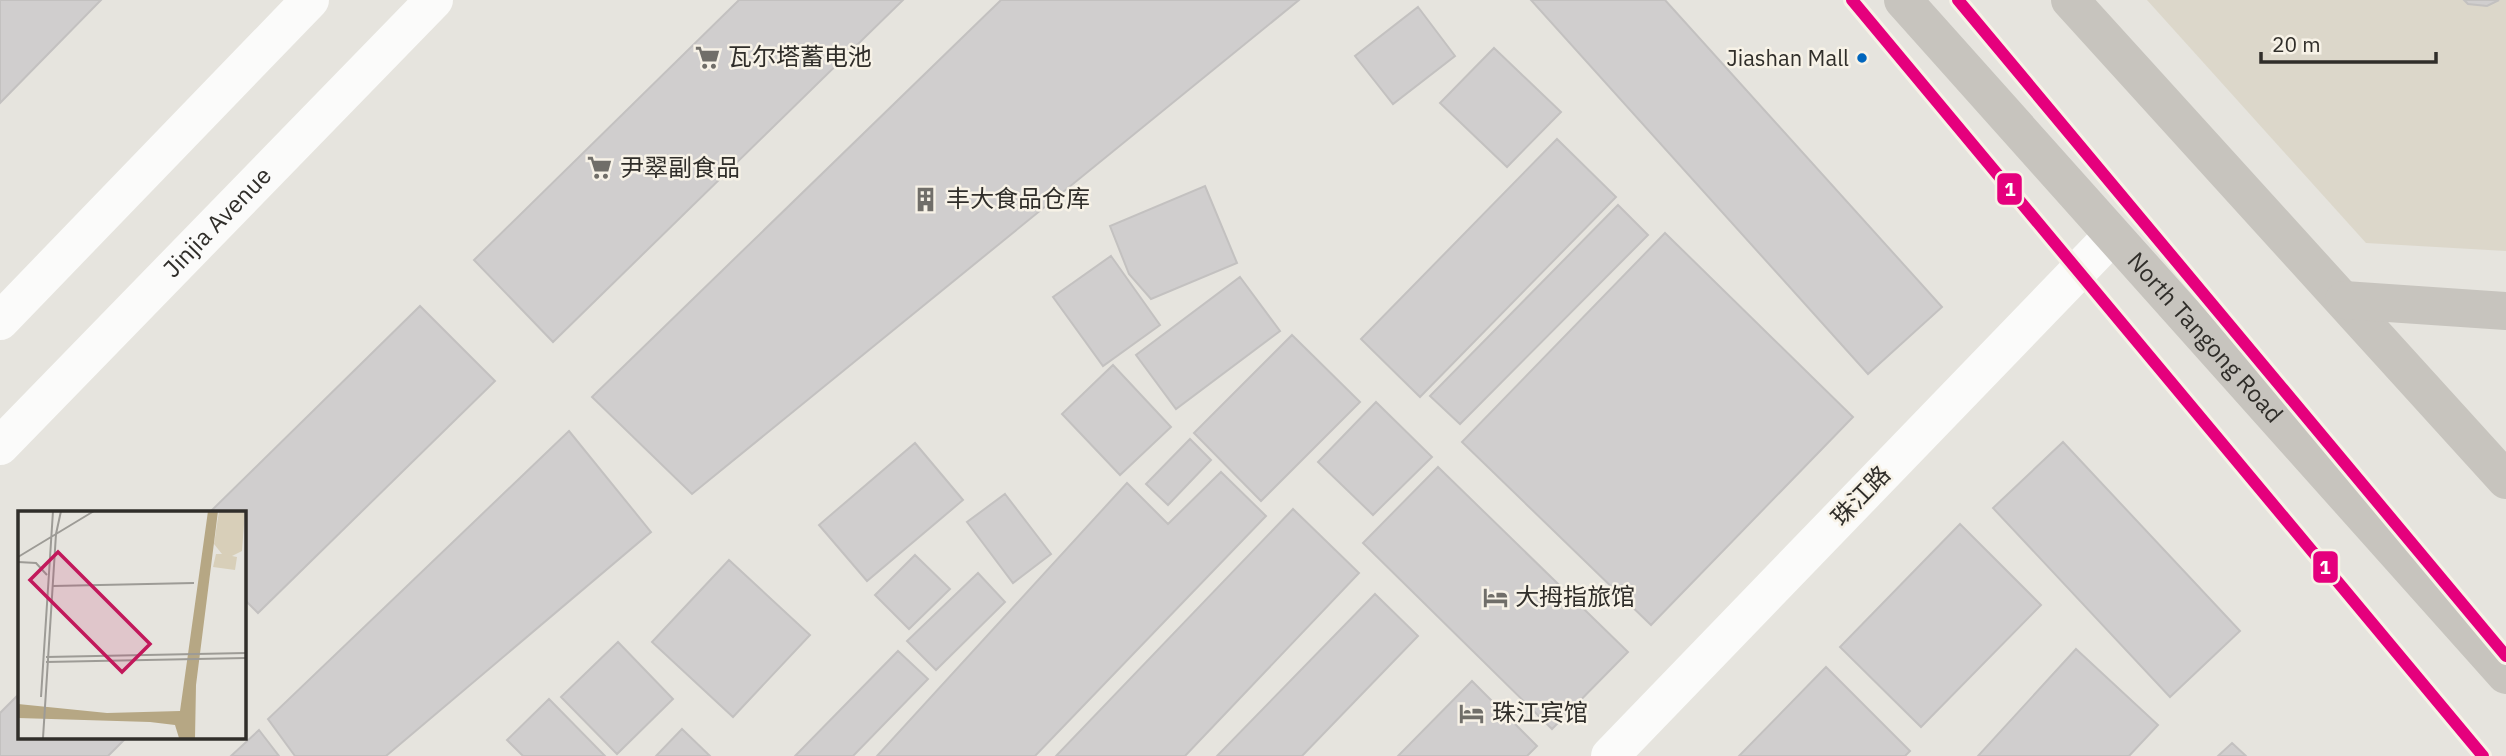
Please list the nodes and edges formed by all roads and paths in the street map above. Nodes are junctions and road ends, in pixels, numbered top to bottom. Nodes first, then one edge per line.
1 (310, 0) edge
2 (434, 0) edge
3 (1903, 0) edge
4 (2070, 0) edge
5 (2112, 236) junction
6 (2344, 300) junction
7 (2506, 311) edge
8 (0, 321) edge
9 (0, 446) edge
10 (2506, 480) edge
11 (2506, 675) edge
12 (1610, 756) edge

1 - 8 street
2 - 9 street, Jinjia Avenue
3 - 5 main road, North Tangong Road
4 - 6 main road
5 - 11 main road, North Tangong Road
5 - 12 street, 珠江路
6 - 7 main road
6 - 10 main road

